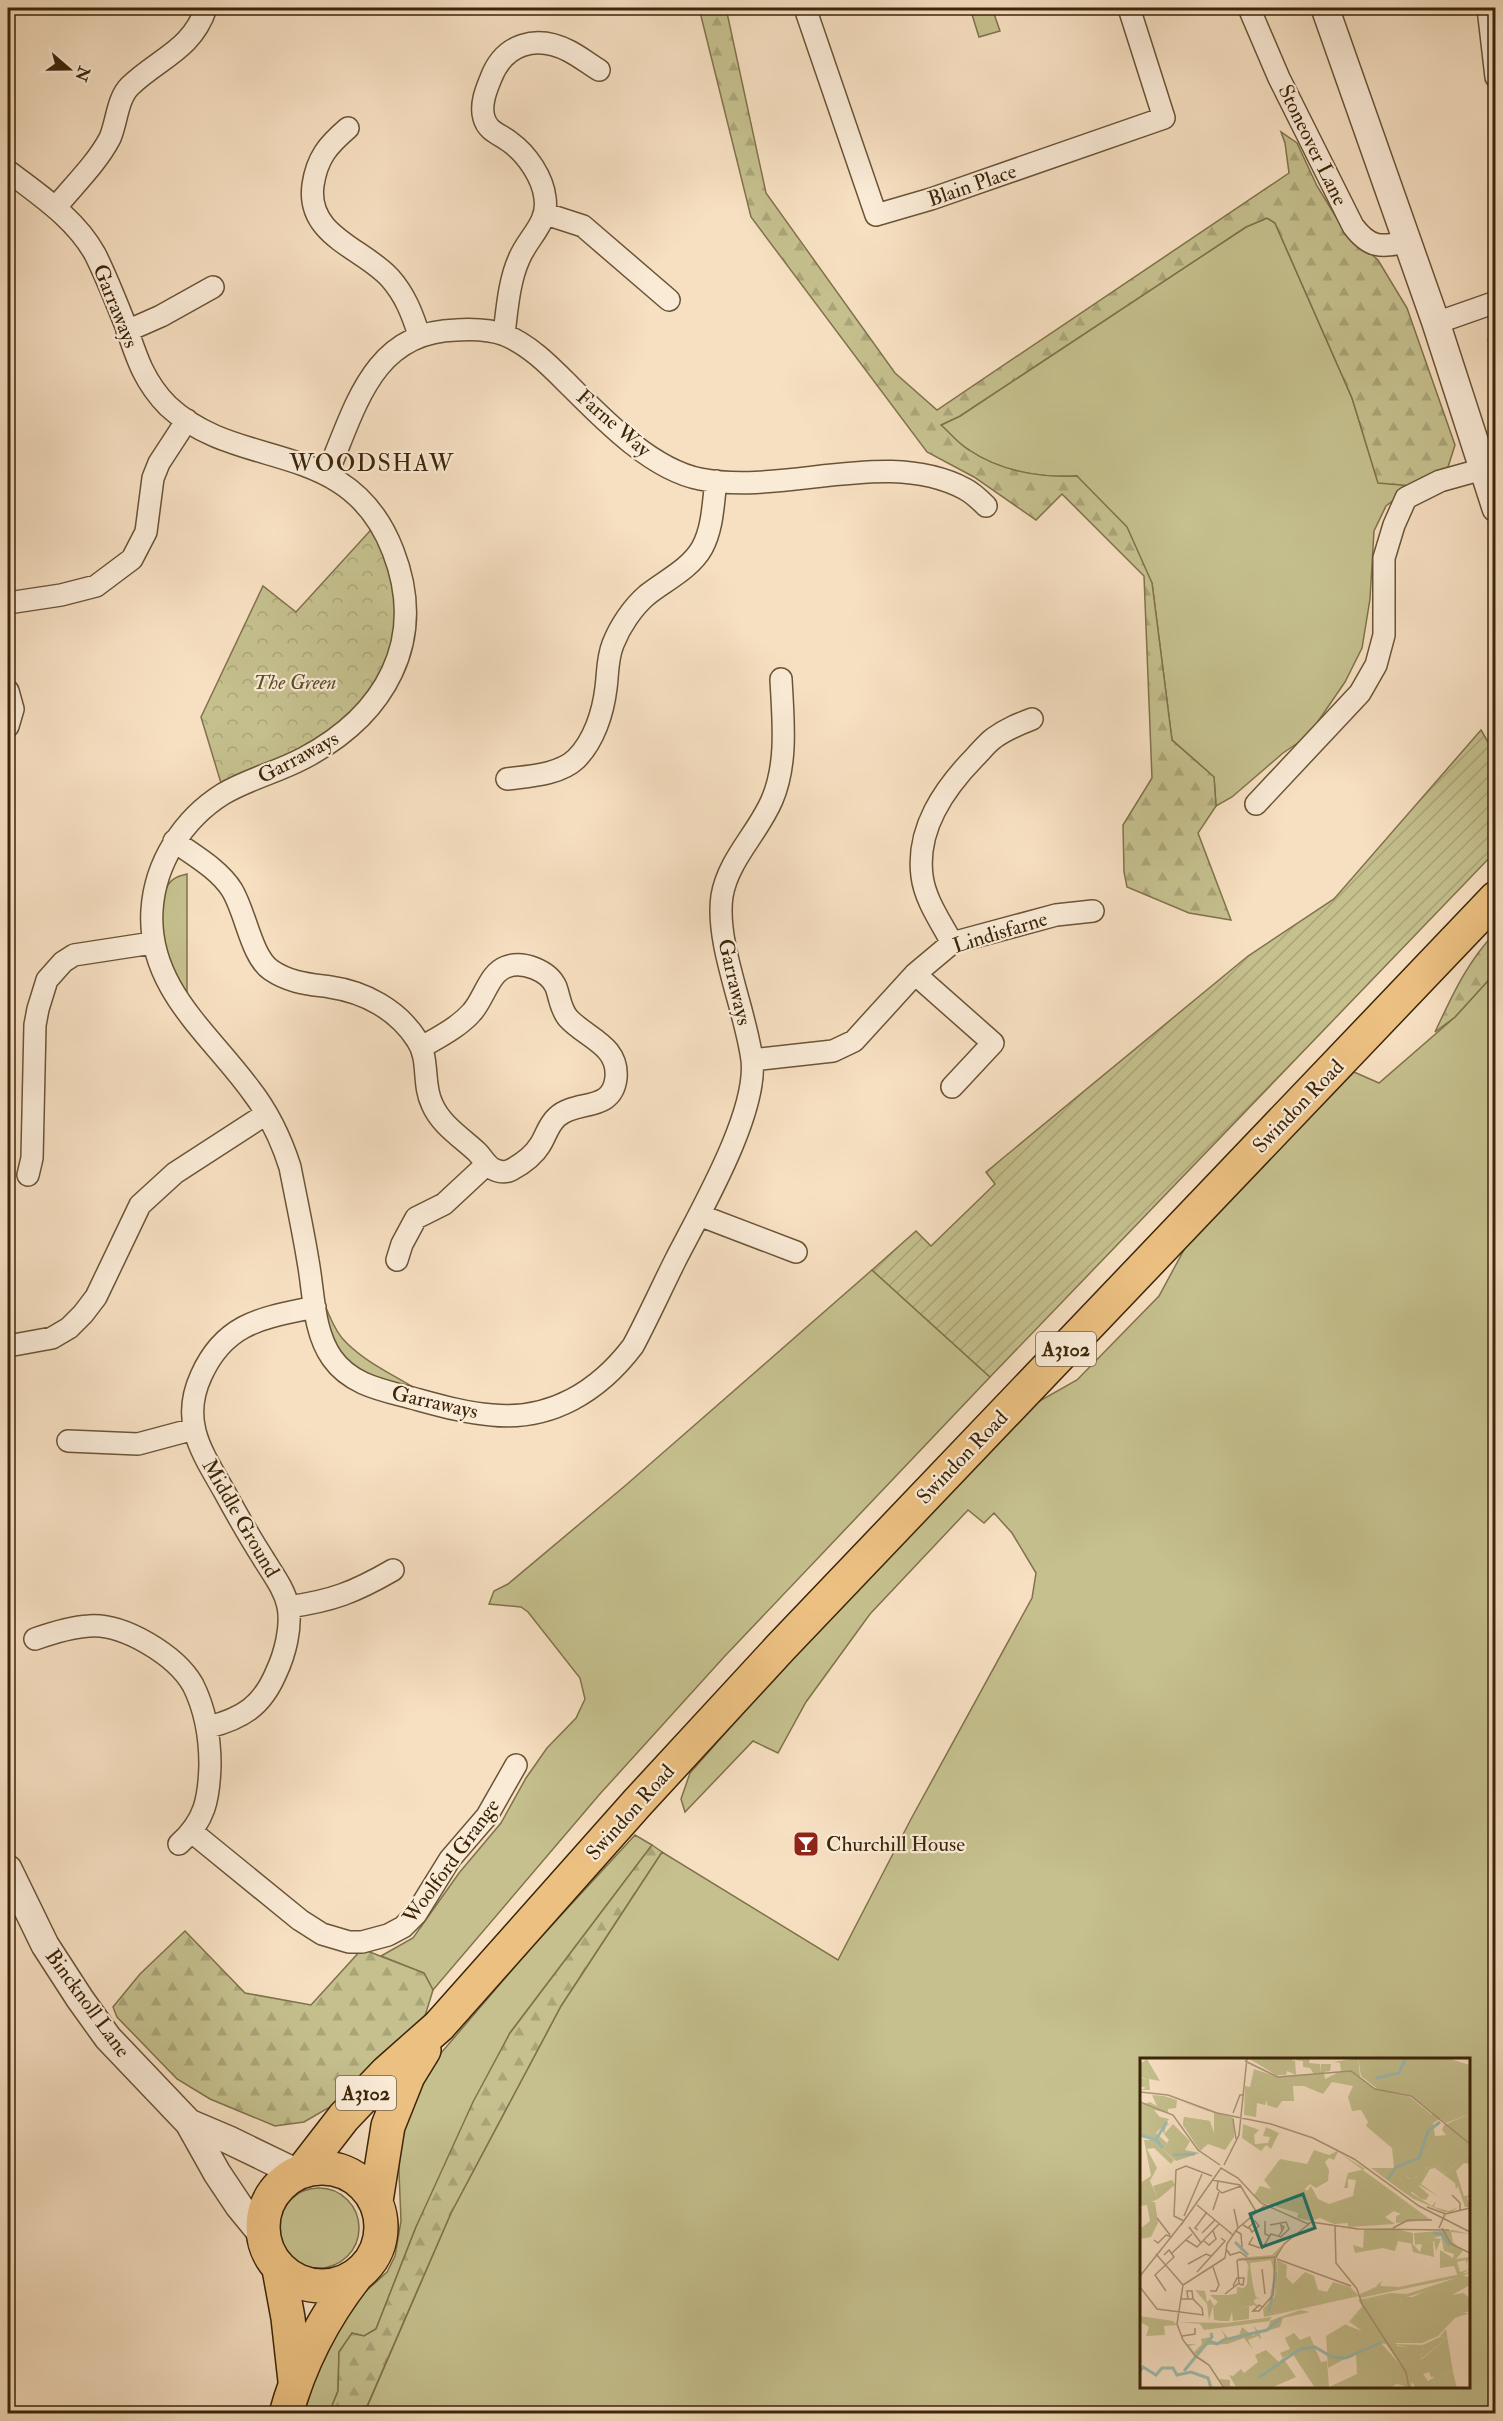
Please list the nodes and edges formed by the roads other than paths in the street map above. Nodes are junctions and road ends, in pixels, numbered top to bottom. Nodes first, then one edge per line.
1 (206, 8) edge
2 (805, 8) edge
3 (1129, 8) edge
4 (1249, 8) edge
5 (1325, 8) edge
6 (1488, 8) edge
7 (599, 70) dead end
8 (1496, 77) edge
9 (348, 128) dead end
10 (8, 171) edge
11 (56, 207) junction
12 (546, 214) junction
13 (1407, 242) junction
14 (213, 287) dead end
15 (669, 300) dead end
16 (1496, 302) edge
17 (1436, 323) junction
18 (127, 331) junction
19 (504, 334) junction
20 (419, 335) junction
21 (187, 420) junction
22 (1483, 469) junction
23 (327, 474) junction
24 (716, 481) junction
25 (986, 506) dead end
26 (1496, 508) edge
27 (8, 603) edge
28 (781, 679) dead end
29 (8, 691) edge
30 (1032, 719) dead end
31 (8, 726) edge
32 (507, 779) dead end
33 (1256, 804) dead end
34 (174, 841) junction
35 (1496, 898) edge
36 (1093, 911) dead end
37 (152, 942) junction
38 (952, 943) junction
39 (915, 974) junction
40 (422, 1047) junction
41 (752, 1060) junction
42 (952, 1087) dead end
43 (266, 1114) junction
44 (486, 1164) junction
45 (28, 1175) dead end
46 (699, 1215) junction
47 (796, 1252) dead end
48 (398, 1260) dead end
49 (315, 1307) junction
50 (8, 1346) edge
51 (194, 1430) junction
52 (68, 1442) dead end
53 (393, 1570) dead end
54 (288, 1607) junction
55 (35, 1639) dead end
56 (209, 1727) junction
57 (516, 1765) dead end
58 (8, 1869) edge
59 (439, 2026) junction
60 (189, 2123) junction
61 (300, 2171) junction
62 (376, 2201) junction
63 (262, 2234) junction
64 (279, 2269) junction
65 (356, 2276) junction
66 (295, 2381) junction
67 (286, 2414) edge

1 - 11 street
2 - 3 street, Blain Place
4 - 13 street, Stoneover Lane
5 - 13 street
6 - 8 street
7 - 12 street
9 - 20 street
10 - 11 street, Garraways
11 - 18 street, Garraways
12 - 15 street
12 - 19 street
13 - 17 street
14 - 18 street
16 - 17 street
17 - 22 street
18 - 21 street, Garraways
19 - 20 street, Farne Way
19 - 24 street, Farne Way
20 - 23 street, Farne Way
21 - 23 street, Garraways
21 - 27 street
22 - 26 street
22 - 33 street
23 - 34 street, Garraways
24 - 25 street, Farne Way
24 - 32 street
28 - 41 street, Garraways
29 - 31 street
30 - 38 street
34 - 37 street, Garraways
34 - 40 street
35 - 59 main road, Swindon Road / A3102
36 - 38 street, Lindisfarne
37 - 43 street, Garraways
37 - 45 street
38 - 39 street, Lindisfarne
39 - 41 street, Lindisfarne
39 - 42 street
40 - 44 street
40 - 44 street
41 - 46 street, Garraways
43 - 49 street, Garraways
43 - 50 street
44 - 48 street
46 - 47 street
46 - 49 street, Garraways
49 - 51 street, Middle Ground
51 - 52 street
51 - 54 street, Middle Ground
53 - 54 street
54 - 56 street, Middle Ground
55 - 56 street
56 - 57 street, Woolford Grange
58 - 60 street, Bincknoll Lane
59 - 61 main road, Swindon Road / A3102
59 - 62 main road, Swindon Road / A3102
60 - 61 street, Bincknoll Lane
60 - 63 street, Bincknoll Lane
61 - 62 main road
61 - 63 main road
62 - 65 main road
63 - 64 main road
64 - 65 main road
64 - 66 main road
65 - 66 main road
66 - 67 main road

